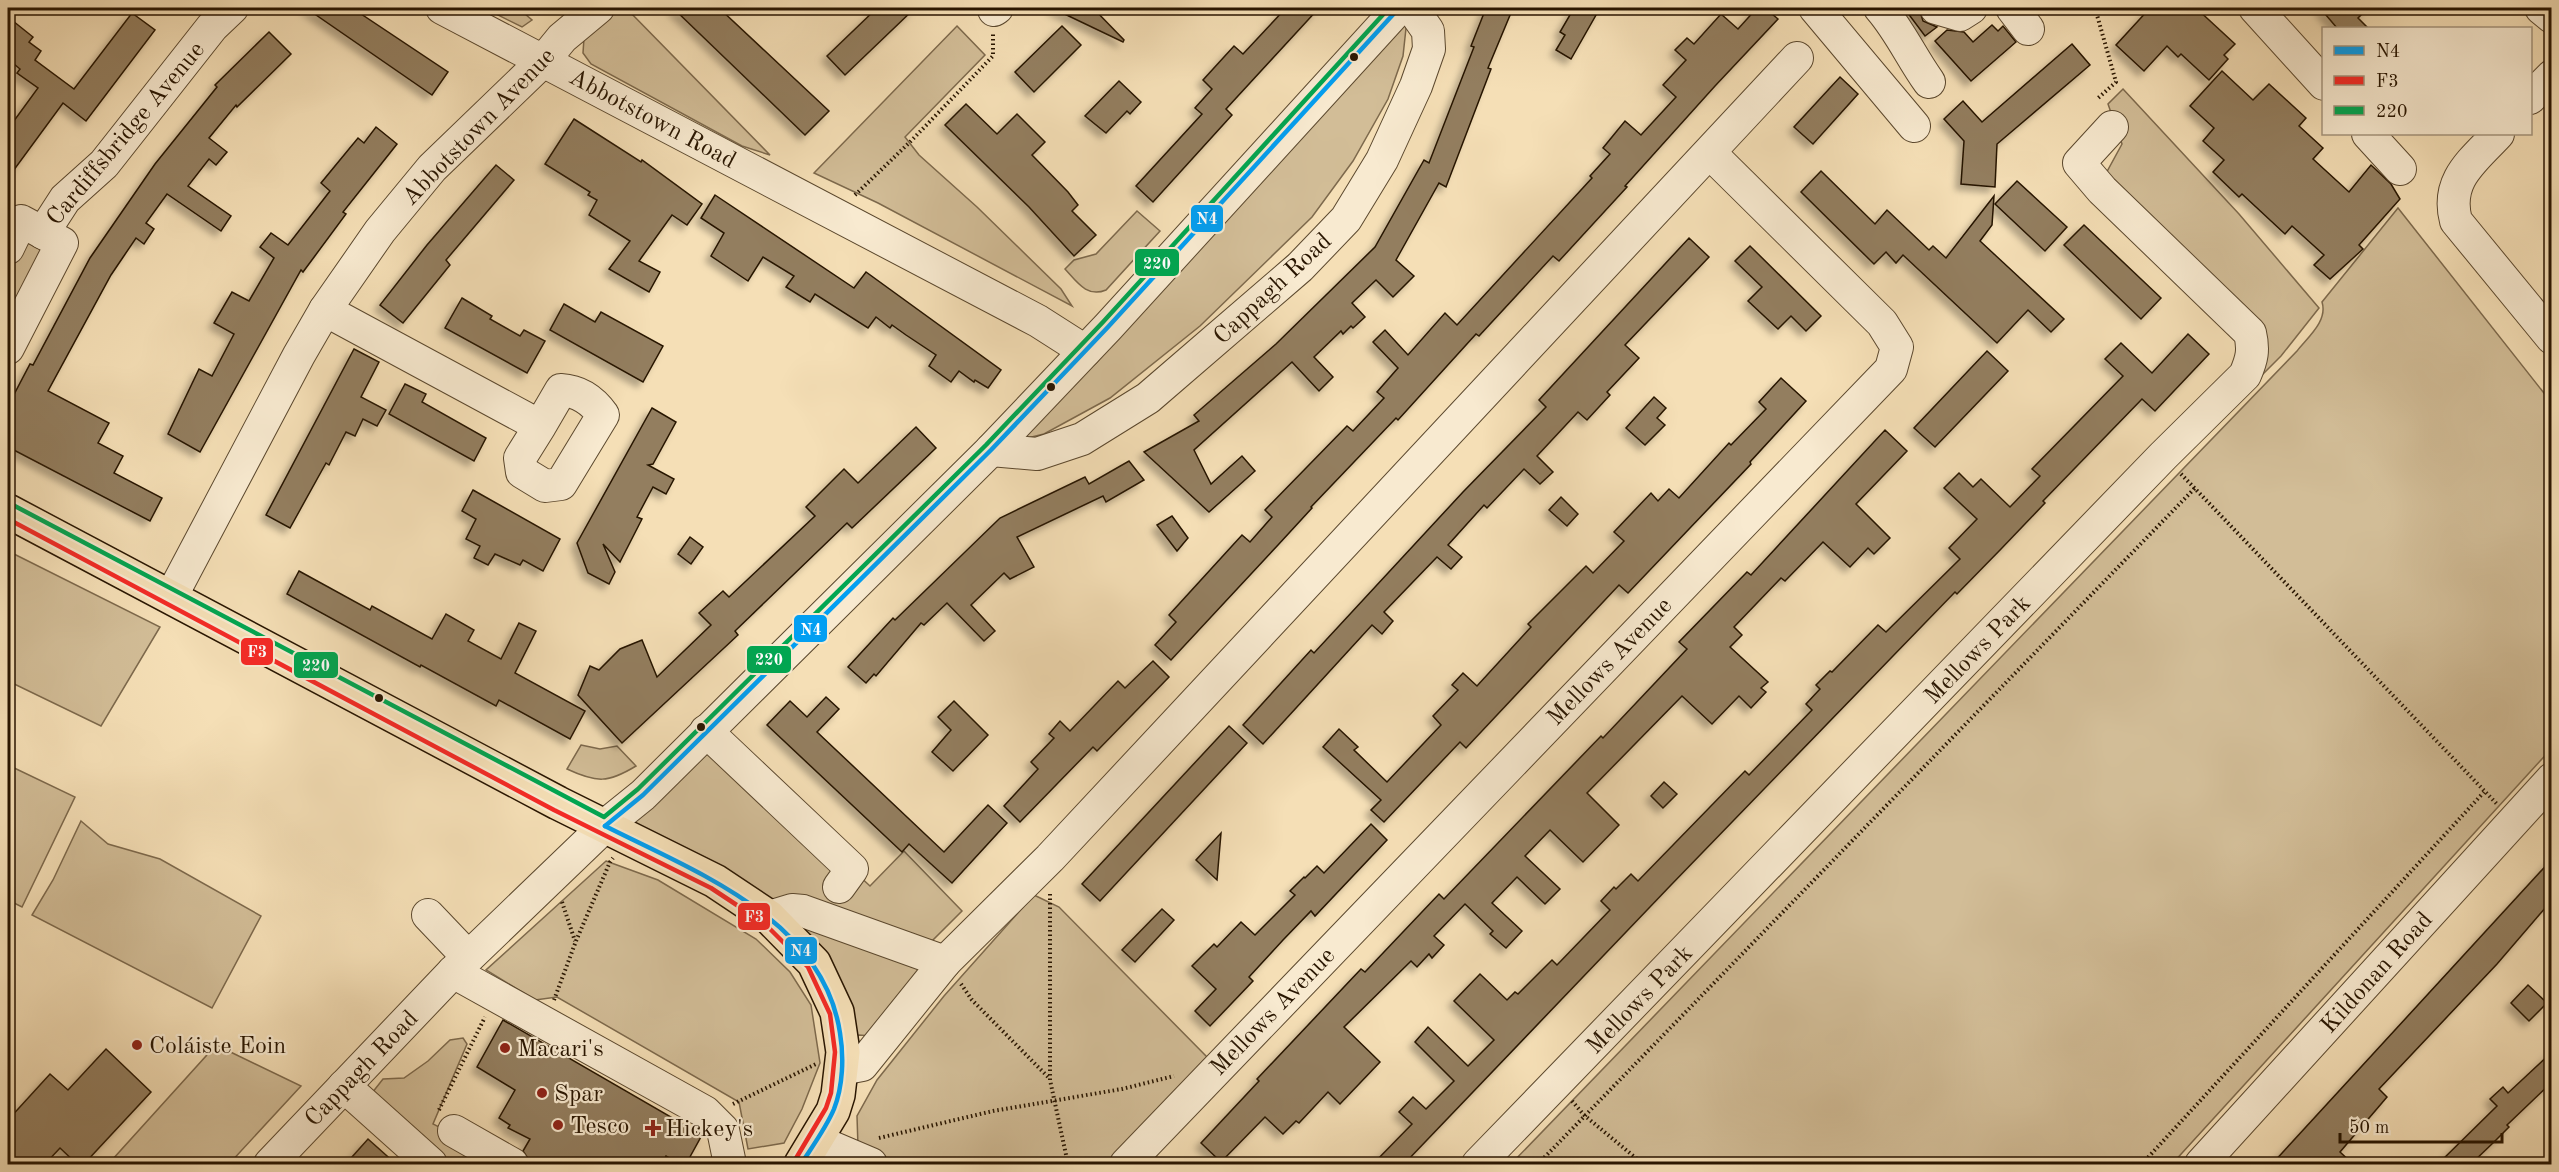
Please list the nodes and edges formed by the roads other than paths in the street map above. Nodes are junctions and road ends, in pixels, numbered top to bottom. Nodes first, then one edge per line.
1 (232, 8) edge
2 (442, 8) edge
3 (598, 8) edge
4 (1399, 8) edge
5 (1412, 8) edge
6 (1815, 8) edge
7 (1881, 8) edge
8 (1936, 8) edge
9 (1971, 8) edge
10 (2255, 8) edge
11 (2541, 8) edge
12 (2552, 17) edge
13 (1797, 58) dead end
14 (544, 60) junction
15 (2552, 76) edge
16 (1929, 82) dead end
17 (2322, 82) edge
18 (2532, 96) edge
19 (1914, 126) dead end
20 (2112, 127) dead end
21 (2369, 135) edge
22 (2497, 135) edge
23 (1710, 153) junction
24 (2400, 169) dead end
25 (43, 233) junction
26 (8, 248) edge
27 (326, 310) junction
28 (2552, 338) edge
29 (8, 348) edge
30 (1085, 351) junction
31 (540, 426) dead end
32 (991, 450) junction
33 (8, 511) edge
34 (171, 597) junction
35 (706, 731) junction
36 (2552, 779) edge
37 (605, 826) junction
38 (839, 887) dead end
39 (428, 915) dead end
40 (770, 917) junction
41 (945, 962) junction
42 (460, 965) junction
43 (842, 1060) junction
44 (344, 1086) junction
45 (446, 1122) road end
46 (809, 1153) edge
47 (278, 1162) edge
48 (866, 1162) edge
49 (430, 1164) edge
50 (512, 1164) edge
51 (730, 1164) edge
52 (1125, 1164) edge
53 (1478, 1164) edge
54 (2201, 1164) edge

1 - 25 street, Cardiffsbridge Avenue
2 - 14 street, Abbotstown Road
3 - 14 street, Abbotstown Avenue
4 - 30 street, Cappagh Road
5 - 32 street, Cappagh Road
6 - 19 street
7 - 16 street
8 - 9 street
10 - 17 street
11 - 12 street
13 - 23 street
14 - 27 street, Abbotstown Avenue
14 - 30 street, Abbotstown Road
15 - 18 street
20 - 53 street, Mellows Park
21 - 24 street
22 - 28 street
23 - 41 street
23 - 52 street, Mellows Avenue
25 - 26 street
25 - 29 street
27 - 31 street
27 - 34 street, Abbotstown Avenue
30 - 32 street, Cappagh Road
32 - 35 street, Cappagh Road
33 - 34 main road
34 - 37 main road
35 - 37 street, Cappagh Road
35 - 38 street
36 - 54 street, Kildonan Road
37 - 40 main road
37 - 42 street, Cappagh Road
39 - 42 street
40 - 41 street
40 - 43 main road
41 - 43 street
42 - 44 street, Cappagh Road
42 - 51 street
43 - 46 main road
44 - 47 street, Cappagh Road
44 - 49 street
45 - 50 street
46 - 48 street

